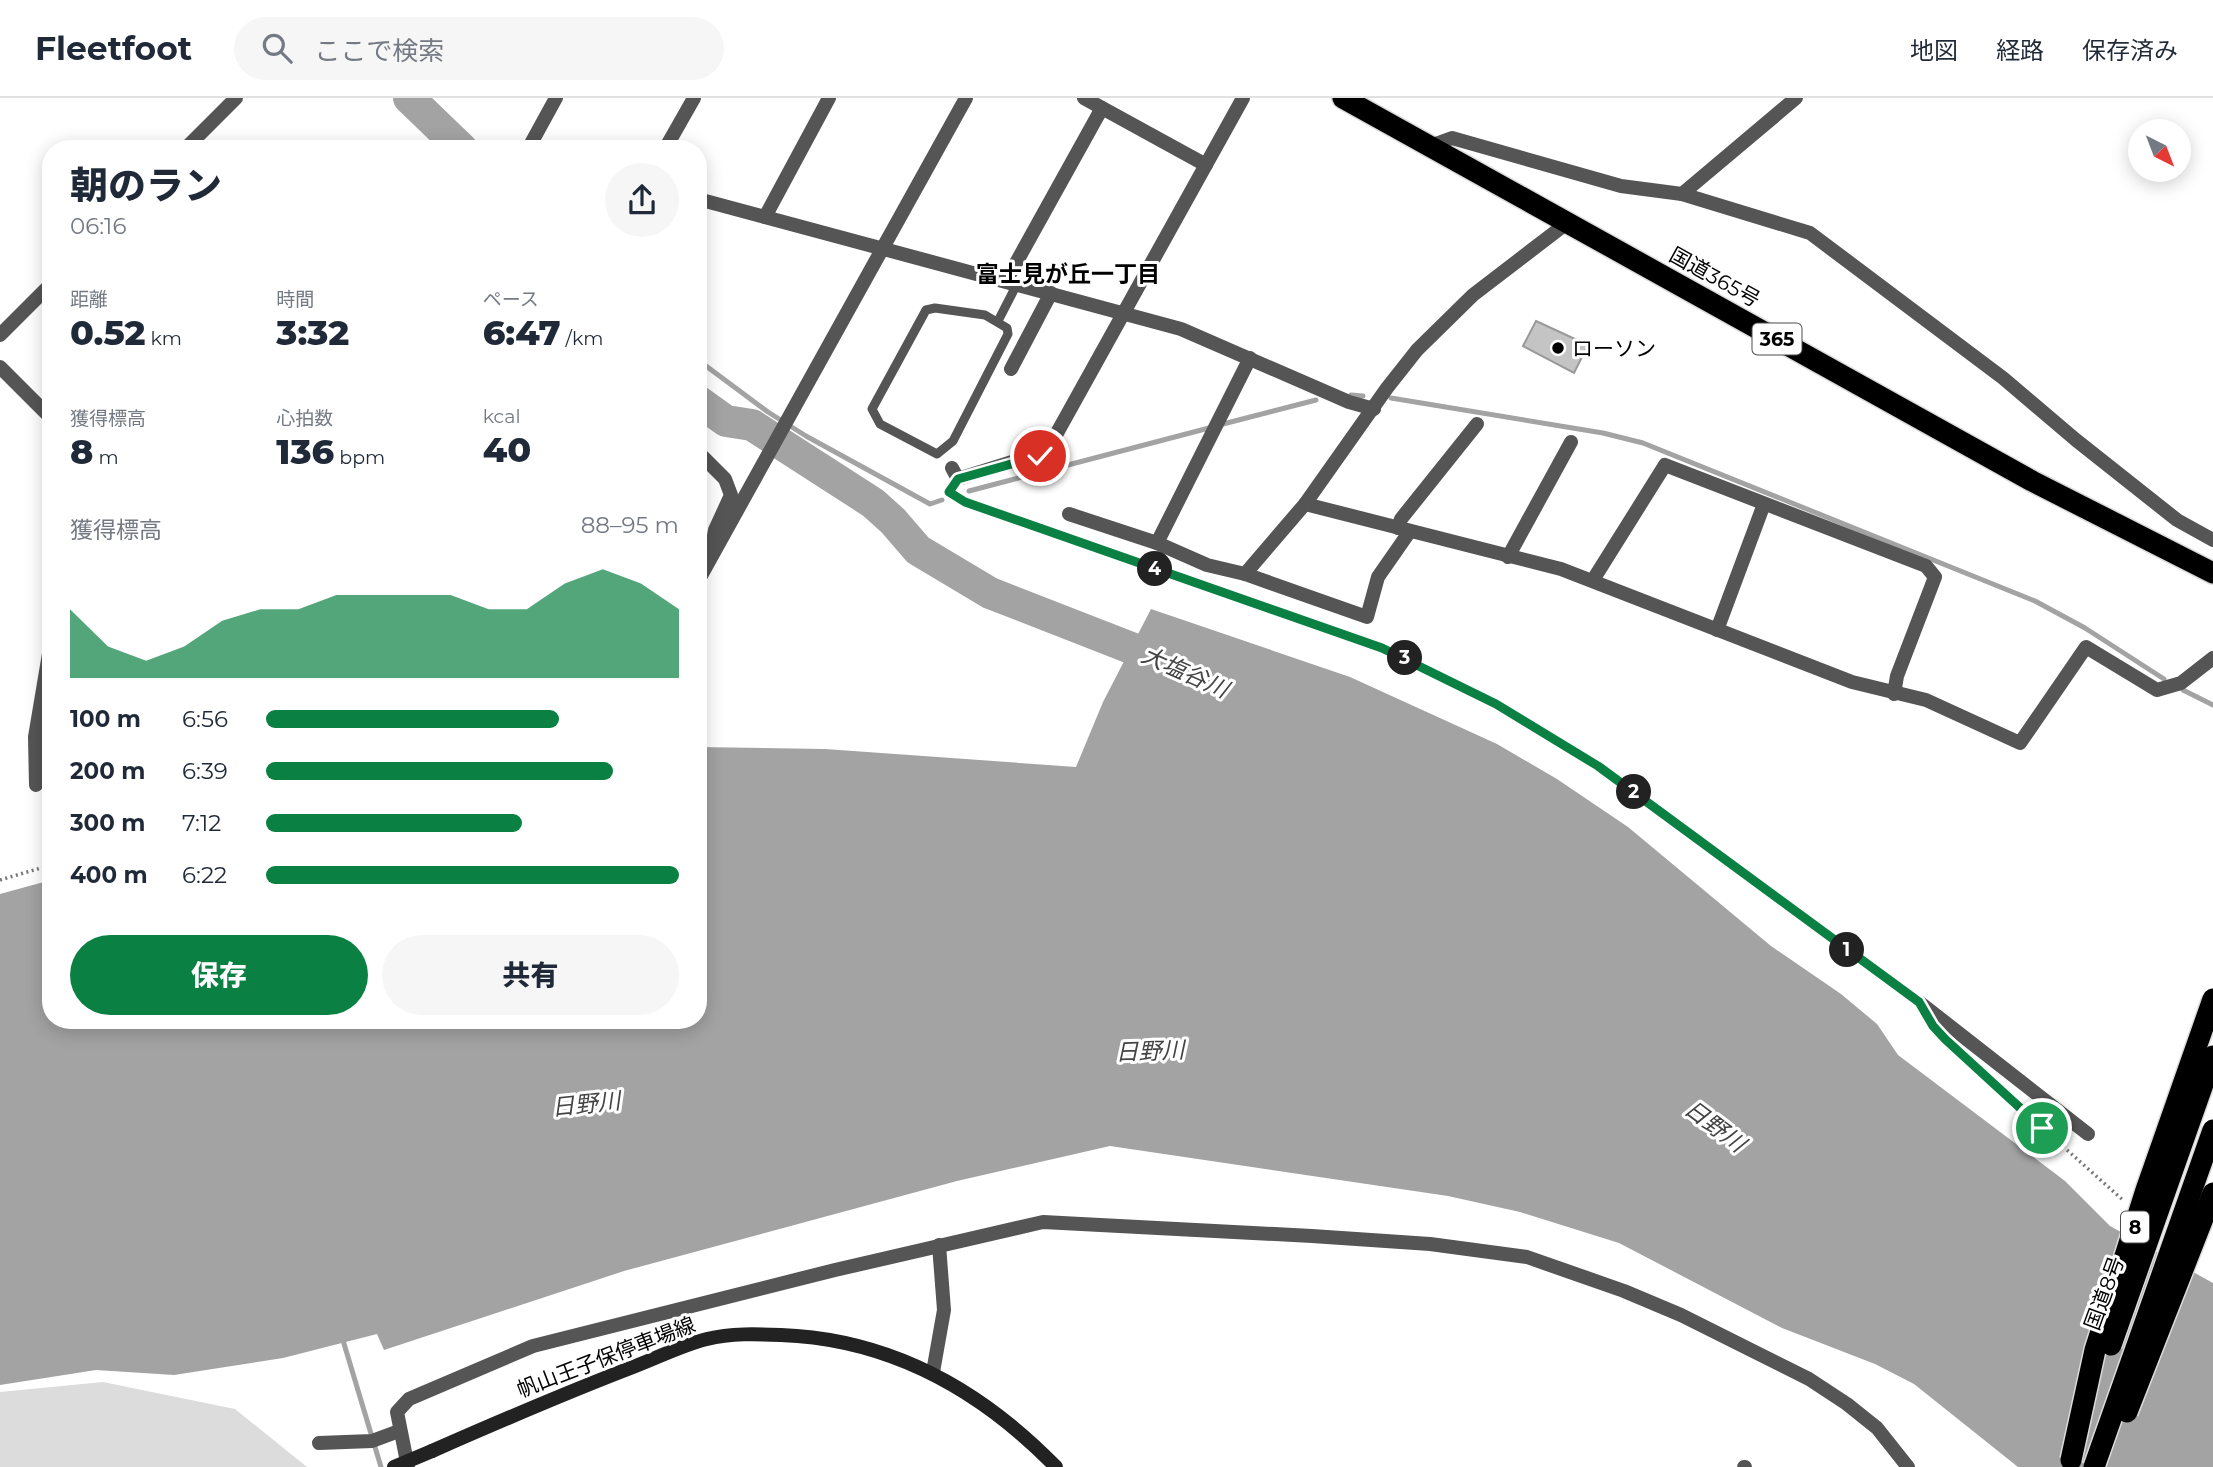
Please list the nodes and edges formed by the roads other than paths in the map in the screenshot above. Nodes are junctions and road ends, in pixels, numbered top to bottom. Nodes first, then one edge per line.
1 (236, 98) edge
2 (556, 98) edge
3 (694, 98) edge
4 (829, 98) edge
5 (966, 98) edge
6 (1084, 98) edge
7 (1243, 98) edge
8 (1343, 98) edge
9 (1796, 98) edge
10 (1102, 108) junction
11 (194, 140) edge
12 (533, 140) edge
13 (670, 140) edge
14 (1430, 146) junction
15 (1206, 165) junction
16 (1682, 194) junction
17 (707, 201) edge
18 (765, 217) junction
19 (1567, 223) junction
20 (881, 248) junction
21 (1012, 283) junction
22 (42, 293) edge
23 (1051, 293) junction
24 (1126, 313) junction
25 (998, 321) junction
26 (0, 335) edge
27 (1250, 358) junction
28 (0, 367) edge
29 (1011, 369) dead end
30 (42, 409) edge
31 (1374, 409) junction
32 (1477, 424) dead end
33 (1571, 442) dead end
34 (707, 461) edge
35 (955, 473) road end
36 (1305, 504) junction
37 (1764, 504) junction
38 (1069, 514) dead end
39 (1404, 530) junction
40 (2213, 540) edge
41 (1157, 543) junction
42 (1508, 557) junction
43 (710, 559) junction
44 (707, 564) edge
45 (2213, 573) edge
46 (1245, 574) junction
47 (1593, 580) junction
48 (1717, 630) junction
49 (2213, 659) edge
50 (1894, 694) junction
51 (42, 705) edge
52 (36, 786) dead end
53 (2213, 999) edge
54 (1919, 1002) road end
55 (2213, 1056) edge
56 (2213, 1130) edge
57 (2088, 1134) dead end
58 (2213, 1193) edge
59 (939, 1245) junction
60 (933, 1372) junction
61 (399, 1431) junction
62 (319, 1443) dead end
63 (2070, 1463) edge
64 (394, 1467) edge
65 (408, 1467) edge
66 (1056, 1467) edge
67 (1908, 1467) edge
68 (2096, 1467) edge

1 - 11 street
2 - 12 street
3 - 13 street
4 - 18 street
5 - 20 street
6 - 10 street
7 - 15 street
8 - 14 highway, 国道365号 / 365
9 - 16 street
10 - 15 street
10 - 21 street
14 - 16 street
14 - 19 highway, 国道365号 / 365
15 - 24 street
16 - 40 street
17 - 18 street
18 - 20 street
19 - 31 street
19 - 45 highway, 国道365号 / 365
20 - 21 street
20 - 43 street
21 - 23 street
21 - 25 lane
22 - 26 street
23 - 24 street
23 - 29 street
24 - 27 street
24 - 35 street
25 - 25 lane
27 - 31 street
27 - 41 street
28 - 30 street
31 - 36 street
32 - 39 street
33 - 42 street
34 - 43 street
36 - 39 street
36 - 46 street
37 - 47 street
37 - 48 street
37 - 50 street
38 - 41 street
39 - 42 street
39 - 46 street
41 - 46 street
42 - 47 street
43 - 44 street
47 - 48 street
48 - 50 street
49 - 50 street
51 - 52 street
53 - 63 highway, 8, bridge
54 - 57 street
55 - 63 highway, 国道8号 / 8, bridge
56 - 68 highway, 8, bridge
58 - 68 highway, 8, bridge
59 - 60 street
59 - 61 street
59 - 67 street
60 - 64 main road, 帆山王子保停車場線, bridge
60 - 66 main road, 帆山王子保停車場線
61 - 62 street
61 - 65 street

